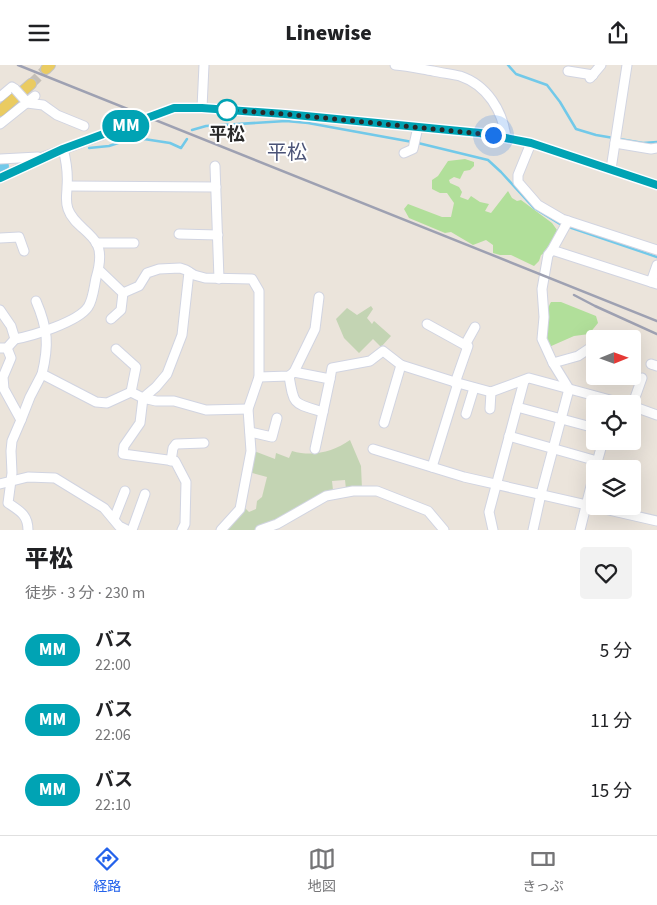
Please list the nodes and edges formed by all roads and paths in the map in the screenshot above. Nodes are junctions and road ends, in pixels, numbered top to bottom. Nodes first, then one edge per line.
1 (204, 65) edge
2 (395, 65) edge
3 (601, 65) edge
4 (627, 65) edge
5 (568, 71) dead end
6 (31, 84) tunnel mouth
7 (35, 96) dead end
8 (0, 97) edge
9 (26, 101) junction
10 (202, 108) junction
11 (0, 111) edge
12 (0, 124) edge
13 (84, 126) dead end
14 (418, 127) junction
15 (506, 137) junction
16 (531, 143) junction
17 (615, 143) junction
18 (657, 148) edge
19 (63, 149) junction
20 (404, 153) dead end
21 (43, 157) junction
22 (0, 159) edge
23 (215, 166) dead end
24 (611, 169) junction
25 (0, 178) edge
26 (657, 185) edge
27 (68, 186) junction
28 (216, 187) junction
29 (566, 225) junction
30 (179, 234) dead end
31 (218, 235) junction
32 (0, 238) edge
33 (96, 243) junction
34 (134, 243) dead end
35 (552, 250) junction
36 (24, 251) dead end
37 (657, 251) edge
38 (657, 265) edge
39 (99, 270) junction
40 (190, 272) junction
41 (219, 279) junction
42 (654, 283) edge
43 (123, 293) junction
44 (319, 297) dead end
45 (36, 301) dead end
46 (0, 310) edge
47 (111, 319) dead end
48 (427, 324) dead end
49 (475, 327) dead end
50 (46, 331) junction
51 (15, 339) junction
52 (465, 345) junction
53 (4, 347) edge
54 (116, 349) dead end
55 (586, 351) edge
56 (554, 363) junction
57 (401, 365) junction
58 (291, 373) junction
59 (42, 374) junction
60 (259, 377) junction
61 (642, 378) dead end
62 (330, 379) junction
63 (524, 381) junction
64 (457, 383) junction
65 (474, 388) junction
66 (569, 389) junction
67 (131, 392) junction
68 (491, 392) junction
69 (590, 395) edge
70 (143, 397) junction
71 (517, 407) junction
72 (248, 409) junction
73 (490, 409) dead end
74 (323, 412) junction
75 (466, 414) dead end
76 (657, 415) edge
77 (277, 418) dead end
78 (561, 419) junction
79 (21, 420) junction
80 (384, 423) dead end
81 (586, 426) edge
82 (250, 433) junction
83 (509, 436) junction
84 (204, 443) dead end
85 (315, 449) dead end
86 (373, 449) dead end
87 (553, 449) junction
88 (171, 461) junction
89 (586, 462) edge
90 (432, 467) junction
91 (10, 482) junction
92 (0, 484) edge
93 (495, 485) junction
94 (125, 491) dead end
95 (145, 494) dead end
96 (541, 494) junction
97 (586, 505) joint
98 (636, 515) edge
99 (114, 519) junction
100 (657, 521) edge
101 (28, 530) edge
102 (127, 530) edge
103 (132, 530) edge
104 (182, 530) edge
105 (221, 530) edge
106 (260, 530) edge
107 (444, 530) edge
108 (493, 530) edge
109 (533, 530) edge
110 (580, 530) edge

1 - 10 street
2 - 15 street
3 - 5 street
4 - 17 street
6 - 11 main road
7 - 9 street
8 - 9 street, bridge
9 - 12 street
9 - 13 street
10 - 14 street
10 - 19 street
14 - 15 street
14 - 20 street
15 - 16 street
16 - 24 street
16 - 29 street
17 - 18 street
17 - 24 street
19 - 21 street
19 - 27 street
21 - 22 street
21 - 25 street
23 - 28 street
24 - 26 street
27 - 28 street
27 - 33 street
28 - 31 street
29 - 35 street
29 - 37 street
30 - 31 street
31 - 41 street
32 - 36 street
33 - 34 street
33 - 39 street
35 - 42 street
35 - 56 street
38 - 42 street
39 - 43 street
39 - 50 street
40 - 41 street
40 - 43 street
40 - 70 street
41 - 60 street
43 - 47 street
44 - 58 street
45 - 50 street
46 - 51 street
48 - 52 street
49 - 52 street
50 - 51 street
50 - 59 street
51 - 53 street
52 - 64 street
53 - 79 street
54 - 67 street
55 - 56 street
56 - 66 street
57 - 62 street
57 - 64 street
57 - 80 street
58 - 60 street
58 - 62 street
58 - 74 street
59 - 67 street
59 - 79 street
60 - 72 street
61 - 76 street
62 - 74 street
63 - 66 street
63 - 68 street
63 - 71 street
64 - 65 street
64 - 90 street
65 - 68 street
65 - 75 street
66 - 69 street
66 - 78 street
67 - 70 street
68 - 73 street
70 - 72 street
70 - 88 street
71 - 78 street
71 - 83 street
72 - 82 street
74 - 85 street
77 - 82 street
78 - 81 street
78 - 87 street
79 - 91 street
82 - 105 street
83 - 87 street
83 - 93 street
84 - 88 street
86 - 90 street
87 - 89 street
87 - 96 street
88 - 104 street
90 - 93 street
91 - 92 street
91 - 99 street
91 - 101 street
93 - 96 street
93 - 108 street
94 - 99 street
95 - 103 street
96 - 97 street
96 - 109 street
97 - 110 street
98 - 100 street
99 - 102 street
106 - 107 street

